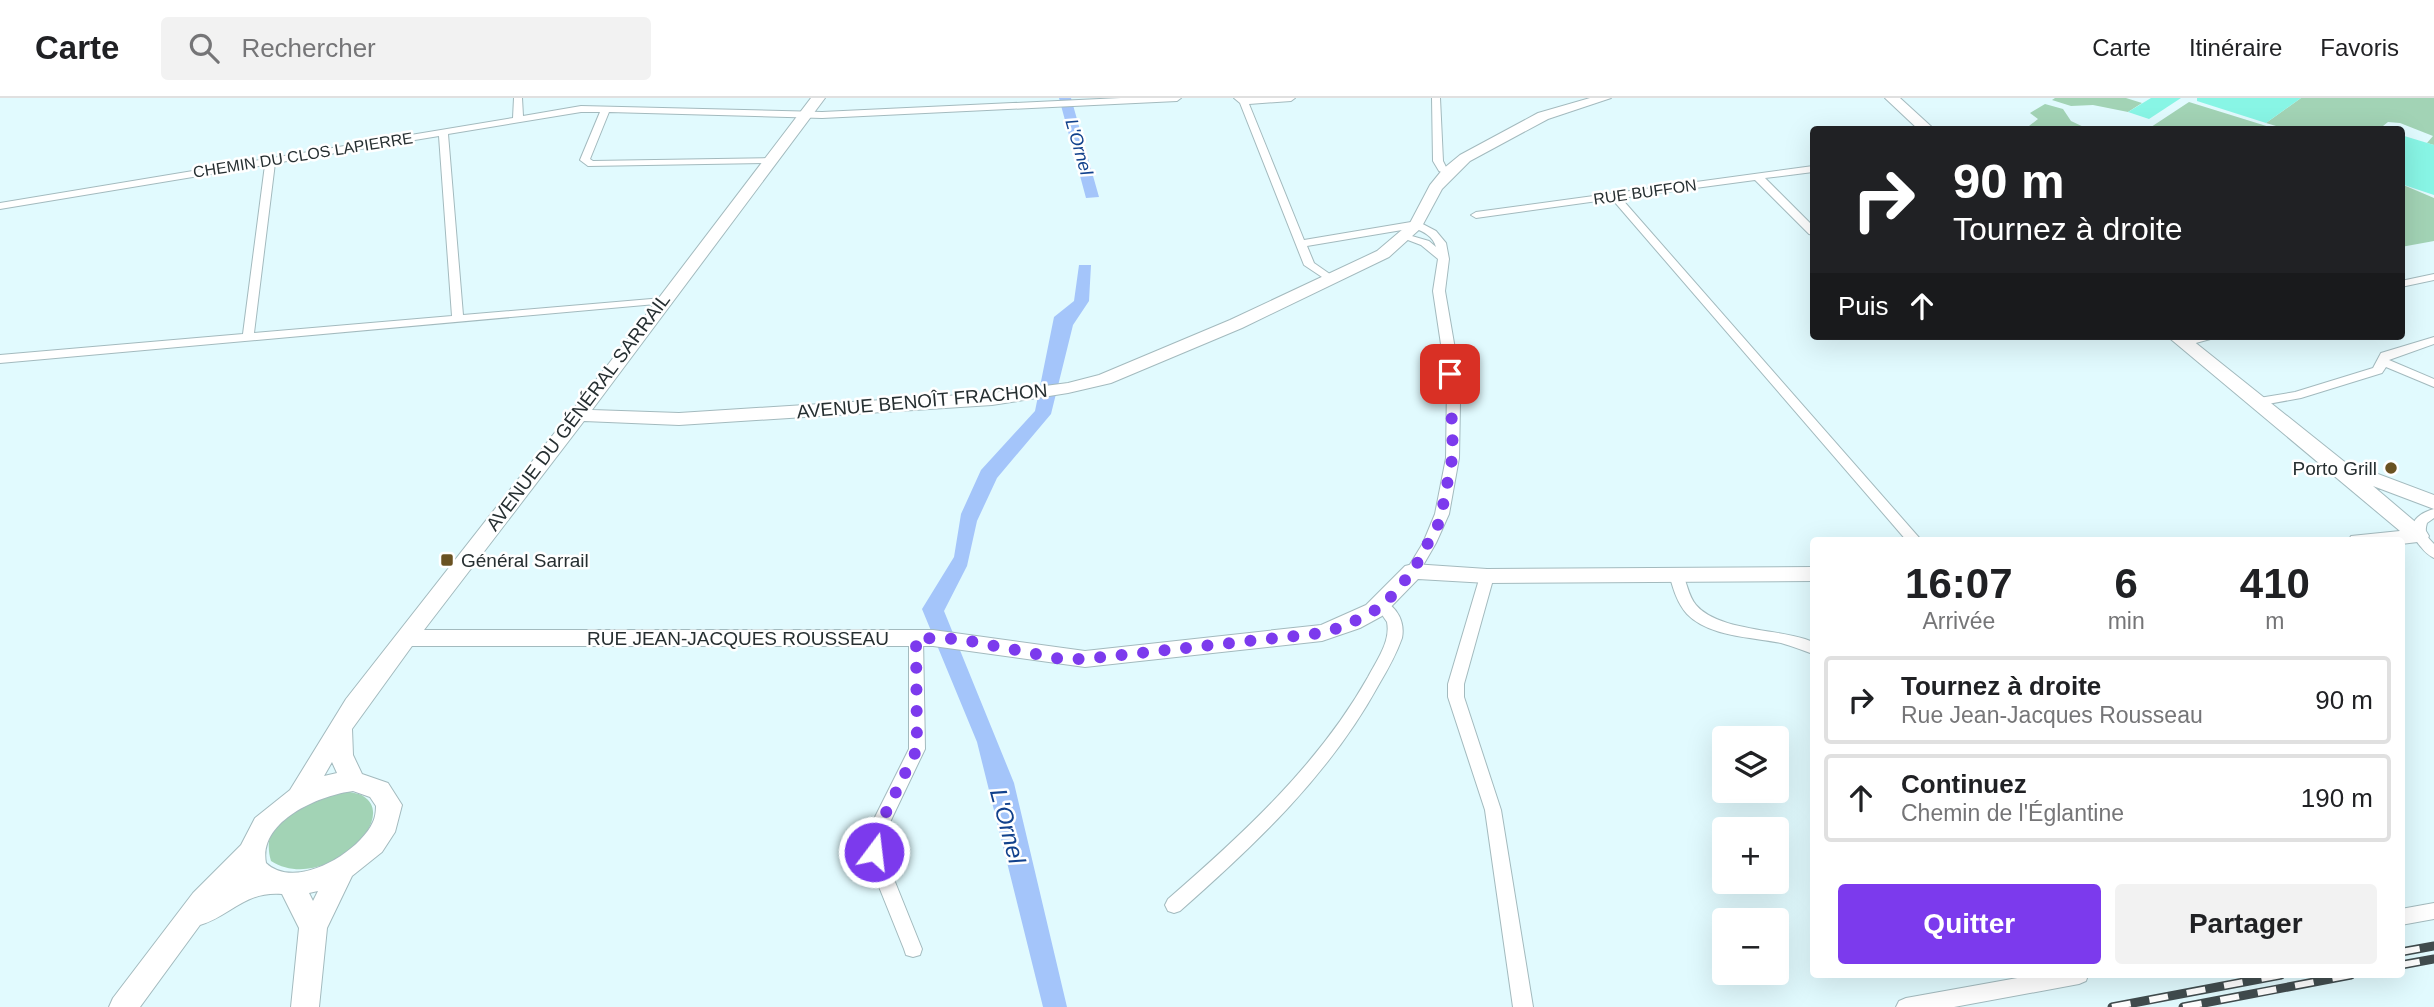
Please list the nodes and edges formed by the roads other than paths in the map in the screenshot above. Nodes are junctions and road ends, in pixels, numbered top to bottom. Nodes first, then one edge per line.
1 (518, 98) edge
2 (580, 98) edge
3 (634, 98) edge
4 (818, 98) edge
5 (1177, 98) edge
6 (1291, 98) edge
7 (1436, 98) edge
8 (1604, 98) edge
9 (1892, 98) edge
10 (1241, 100) edge
11 (628, 108) junction
12 (581, 109) junction
13 (606, 109) junction
14 (804, 115) junction
15 (518, 119) junction
16 (1924, 126) edge
17 (443, 132) junction
18 (771, 160) junction
19 (270, 161) junction
20 (1810, 169) edge
21 (1448, 172) junction
22 (1757, 176) junction
23 (1614, 196) junction
24 (0, 206) edge
25 (1476, 215) dead end
26 (1412, 228) junction
27 (1810, 229) edge
28 (1298, 244) junction
29 (2434, 277) edge
30 (1332, 279) junction
31 (2405, 283) edge
32 (663, 300) junction
33 (458, 318) junction
34 (248, 337) junction
35 (2181, 340) edge
36 (2434, 340) edge
37 (0, 359) edge
38 (2382, 361) junction
39 (2434, 383) edge
40 (2257, 402) junction
41 (579, 415) junction
42 (2328, 458) junction
43 (2434, 502) edge
44 (2434, 513) edge
45 (1912, 537) edge
46 (2418, 537) junction
47 (2405, 538) edge
48 (2434, 553) edge
49 (1413, 571) junction
50 (1810, 574) edge
51 (1676, 575) junction
52 (1487, 576) junction
53 (1383, 606) junction
54 (405, 638) junction
55 (924, 638) junction
56 (1810, 647) edge
57 (340, 727) junction
58 (353, 781) junction
59 (299, 796) junction
60 (252, 851) junction
61 (342, 870) junction
62 (280, 883) junction
63 (1174, 905) dead end
64 (2434, 911) edge
65 (2405, 916) edge
66 (188, 923) junction
67 (313, 928) junction
68 (913, 949) dead end
69 (2063, 978) edge
70 (123, 1007) edge
71 (304, 1007) edge
72 (1523, 1007) edge
73 (1906, 1007) edge

1 - 15 street
2 - 12 street
3 - 11 street
4 - 14 street, AVENUE DU GÉNÉRAL SARRAIL
5 - 14 street, CHEMIN DU CLOS LAPIERRE
6 - 10 street
7 - 21 street
8 - 21 street, AVENUE BENOÎT FRACHON
9 - 16 street
10 - 28 street
11 - 13 street, CHEMIN DU CLOS LAPIERRE
11 - 14 street, CHEMIN DU CLOS LAPIERRE
12 - 13 street, CHEMIN DU CLOS LAPIERRE
12 - 15 street, CHEMIN DU CLOS LAPIERRE
13 - 18 street
14 - 18 street, AVENUE DU GÉNÉRAL SARRAIL
15 - 17 street, CHEMIN DU CLOS LAPIERRE
17 - 19 street, CHEMIN DU CLOS LAPIERRE
17 - 33 street
18 - 32 street, AVENUE DU GÉNÉRAL SARRAIL
19 - 24 street, CHEMIN DU CLOS LAPIERRE
19 - 34 street
20 - 22 street, RUE BUFFON
21 - 26 street, AVENUE BENOÎT FRACHON
22 - 23 street, RUE BUFFON
22 - 27 street
23 - 25 street, RUE BUFFON
23 - 45 street
26 - 28 street
26 - 30 street, AVENUE BENOÎT FRACHON
26 - 49 street
28 - 30 street
29 - 31 street
30 - 41 street, AVENUE BENOÎT FRACHON
32 - 33 street
32 - 41 street, AVENUE DU GÉNÉRAL SARRAIL
33 - 34 street
34 - 37 street
35 - 40 street
36 - 38 street
38 - 39 street
38 - 40 street
40 - 42 street
41 - 54 street, AVENUE DU GÉNÉRAL SARRAIL
42 - 43 street
42 - 46 street
44 - 46 street
46 - 47 street
46 - 48 street
49 - 52 street
49 - 53 street, RUE JEAN-JACQUES ROUSSEAU
50 - 51 street
51 - 52 street
51 - 56 street
52 - 72 street
53 - 55 street, RUE JEAN-JACQUES ROUSSEAU
53 - 63 street
54 - 55 street, RUE JEAN-JACQUES ROUSSEAU
54 - 57 street, AVENUE DU GÉNÉRAL SARRAIL
55 - 68 street
57 - 58 street
57 - 59 street, AVENUE DU GÉNÉRAL SARRAIL
58 - 59 street
58 - 61 street
59 - 60 street
60 - 62 street
60 - 66 street
61 - 62 street
61 - 67 street
62 - 66 street
62 - 67 street
64 - 65 street
66 - 70 street
67 - 71 street
69 - 73 street

